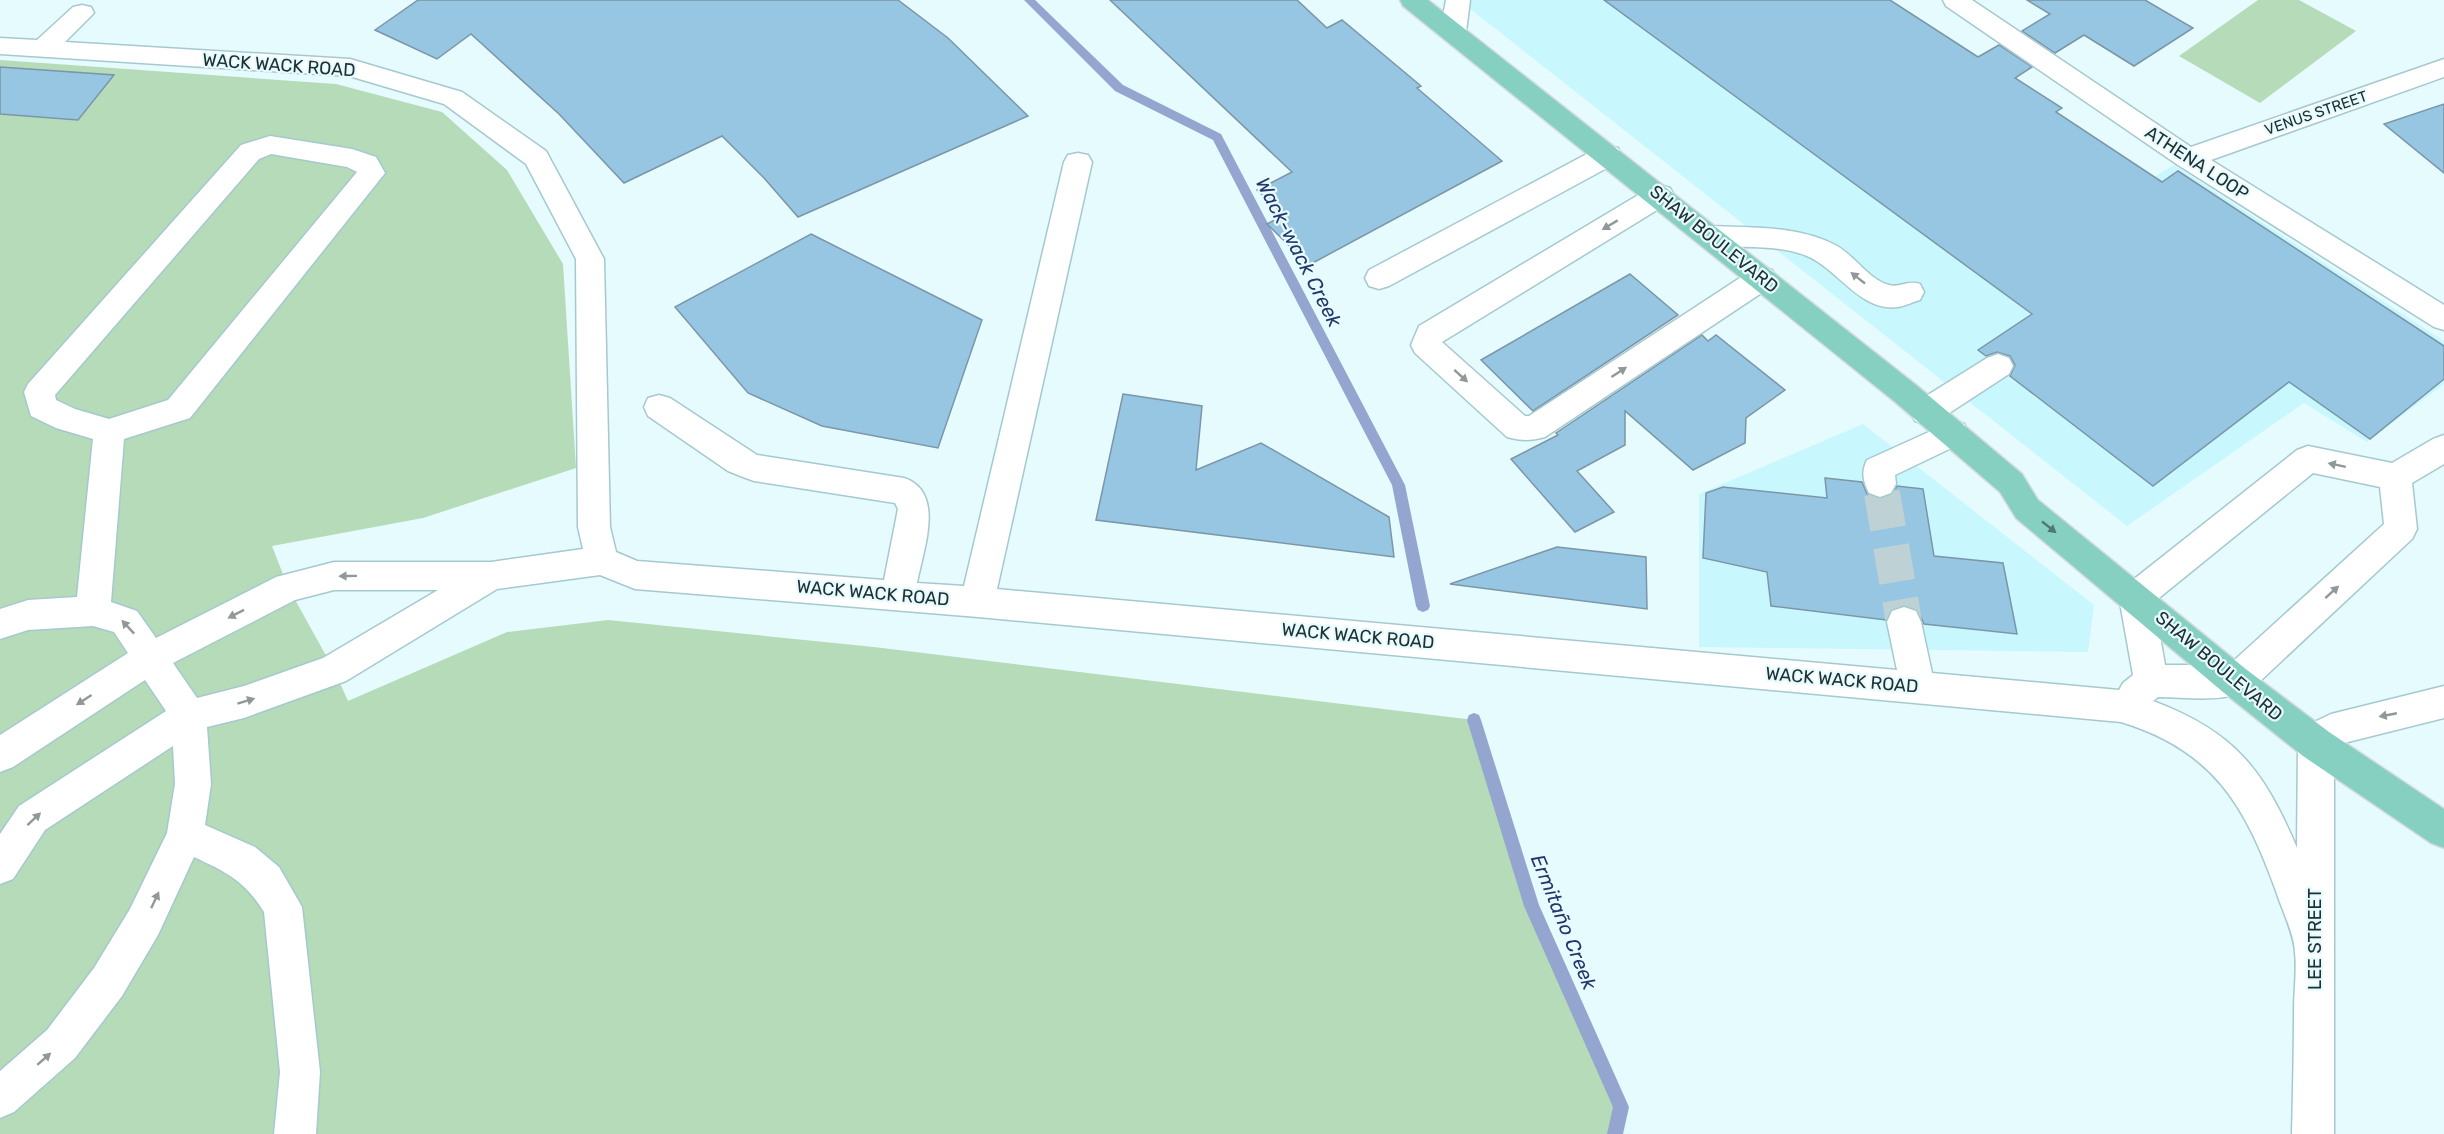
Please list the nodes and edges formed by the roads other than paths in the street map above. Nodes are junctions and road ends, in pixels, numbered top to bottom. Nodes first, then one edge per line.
1 (1412, 0) edge
2 (1458, 0) edge
3 (1954, 0) edge
4 (82, 13) dead end
5 (1453, 32) junction
6 (0, 46) edge
7 (42, 49) junction
8 (2444, 68) edge
9 (1608, 155) junction
10 (2188, 158) junction
11 (1078, 162) dead end
12 (1660, 195) junction
13 (1710, 236) junction
14 (1379, 278) dead end
15 (1762, 278) junction
16 (1910, 292) dead end
17 (2444, 320) edge
18 (1998, 366) dead end
19 (659, 406) dead end
20 (1926, 412) junction
21 (109, 431) junction
22 (1953, 433) junction
23 (2444, 448) edge
24 (2394, 477) junction
25 (1881, 484) tunnel mouth
26 (602, 561) junction
27 (392, 576) junction
28 (491, 576) junction
29 (2145, 589) junction
30 (898, 595) junction
31 (978, 602) junction
32 (93, 611) junction
33 (1904, 622) tunnel mouth
34 (0, 624) edge
35 (400, 631) junction
36 (151, 657) junction
37 (2244, 673) junction
38 (2151, 681) junction
39 (1918, 686) junction
40 (2444, 702) edge
41 (2121, 706) junction
42 (189, 716) junction
43 (2324, 737) junction
44 (0, 755) edge
45 (2444, 806) edge
46 (2444, 830) edge
47 (185, 835) junction
48 (0, 866) edge
49 (2316, 955) junction
50 (0, 1098) edge
51 (295, 1134) edge
52 (2313, 1134) edge

1 - 5 main road, SHAW BOULEVARD
2 - 5 street
3 - 10 street, ATHENA LOOP
4 - 7 street
5 - 9 main road, SHAW BOULEVARD
6 - 7 street, WACK WACK ROAD
7 - 26 street, WACK WACK ROAD
8 - 10 street, VENUS STREET
9 - 12 main road, SHAW BOULEVARD
9 - 14 street
10 - 17 street, ATHENA LOOP
11 - 31 street
12 - 13 main road, SHAW BOULEVARD
12 -> 15 street
13 - 15 main road, SHAW BOULEVARD
16 -> 13 street
15 - 20 main road, SHAW BOULEVARD
18 - 20 street
19 - 30 street
20 - 22 main road, SHAW BOULEVARD
21 - 21 street
21 - 32 street
22 - 25 street
22 - 29 main road, SHAW BOULEVARD
23 - 24 street
24 -> 29 street
37 -> 24 street
26 - 28 street
26 - 30 street, WACK WACK ROAD
27 - 28 street
27 - 35 street
27 -> 36 street
28 - 35 street
29 - 37 main road, SHAW BOULEVARD
29 - 38 street
30 - 31 street, WACK WACK ROAD
31 - 39 street, WACK WACK ROAD
32 - 34 street
36 -> 32 street
33 - 39 street
42 -> 35 street
36 - 42 street
36 -> 44 street
37 - 38 street
37 - 43 main road, SHAW BOULEVARD
38 - 41 street
39 - 41 street, WACK WACK ROAD
40 -> 43 street
41 - 49 street, WACK WACK ROAD
42 - 47 street
48 -> 42 street
43 - 45 main road, SHAW BOULEVARD
43 - 46 main road, SHAW BOULEVARD
43 - 49 street, LEE STREET
50 -> 47 street
47 - 51 street
49 - 52 street, LEE STREET

